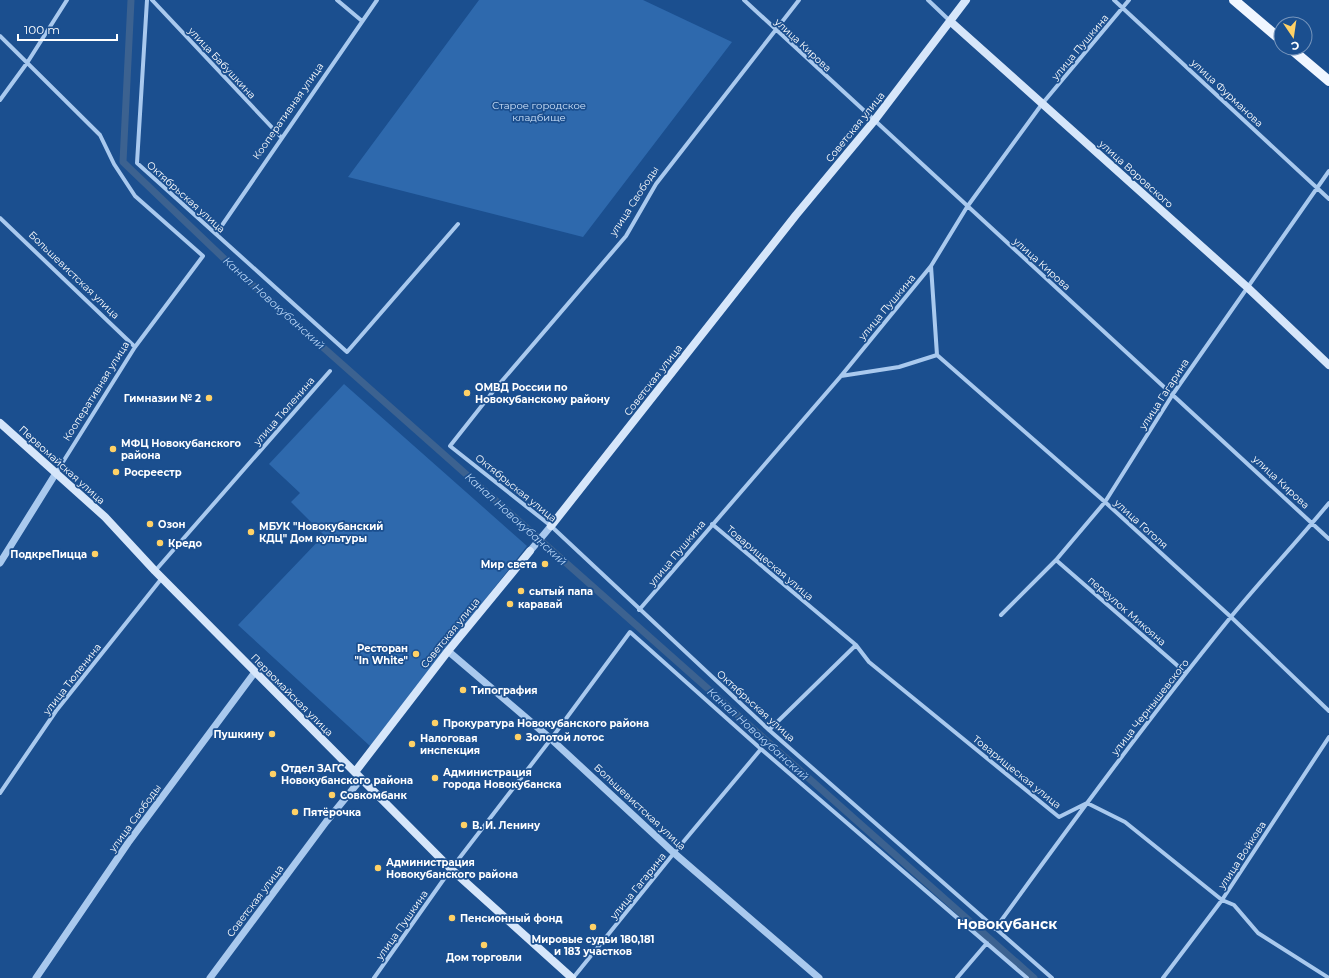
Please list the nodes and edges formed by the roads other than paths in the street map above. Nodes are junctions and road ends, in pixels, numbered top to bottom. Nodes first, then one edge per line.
1 (67, 0) edge
2 (147, 0) edge
3 (152, 0) edge
4 (338, 0) edge
5 (377, 0) edge
6 (744, 0) edge
7 (799, 0) edge
8 (928, 0) edge
9 (966, 0) edge
10 (1114, 0) edge
11 (1129, 0) edge
12 (1234, 0) edge
13 (1123, 7) junction
14 (362, 21) junction
15 (951, 22) junction
16 (776, 30) junction
17 (1273, 33) edge
18 (0, 36) edge
19 (1299, 56) edge
20 (27, 63) junction
21 (1329, 81) edge
22 (0, 100) edge
23 (1042, 104) junction
24 (874, 121) junction
25 (281, 137) junction
26 (1329, 171) edge
27 (1317, 188) junction
28 (1329, 199) edge
29 (967, 207) junction
30 (0, 218) edge
31 (458, 224) dead end
32 (216, 234) junction
33 (932, 266) junction
34 (1247, 287) junction
35 (135, 347) junction
36 (937, 356) junction
37 (1329, 365) edge
38 (330, 371) dead end
39 (841, 376) junction
40 (1173, 394) junction
41 (0, 423) edge
42 (450, 446) joint
43 (56, 473) junction
44 (1105, 502) junction
45 (1329, 503) edge
46 (1313, 523) junction
47 (712, 524) junction
48 (551, 526) junction
49 (1329, 539) edge
50 (530, 551) joint
51 (1056, 560) junction
52 (0, 563) edge
53 (155, 571) junction
54 (162, 578) junction
55 (639, 610) junction
56 (1001, 615) dead end
57 (1231, 617) junction
58 (856, 645) junction
59 (448, 651) junction
60 (255, 672) junction
61 (1186, 673) junction
62 (1329, 711) edge
63 (770, 730) junction
64 (1329, 737) edge
65 (551, 739) junction
66 (761, 749) junction
67 (355, 772) junction
68 (361, 779) junction
69 (0, 793) edge
70 (1087, 803) junction
71 (674, 853) junction
72 (452, 869) junction
73 (1222, 900) junction
74 (995, 928) junction
75 (987, 943) junction
76 (36, 978) edge
77 (210, 978) edge
78 (374, 978) edge
79 (573, 978) edge
80 (819, 978) edge
81 (957, 978) edge
82 (1027, 978) edge
83 (1052, 978) edge
84 (1163, 978) edge
85 (1329, 978) edge

1 - 20 street
2 - 32 street, Октябрьская улица
3 - 25 street, улица Бабушкина
4 - 14 street
5 - 14 street, Кооперативная улица
6 - 16 street, улица Кирова
7 - 16 street, улица Свободы
8 - 15 street, улица Воровского
9 - 15 main road, Советская улица
10 - 13 street, улица Фурманова
11 - 13 street, улица Пушкина
12 - 17 main road
13 - 23 street, улица Пушкина
13 - 27 street, улица Фурманова
14 - 25 street, Кооперативная улица
15 - 23 main road, улица Воровского
15 - 24 main road, Советская улица
16 - 24 street, улица Кирова
16 - 42 street, улица Свободы
18 - 20 street
19 - 21 main road
20 - 22 street
20 - 35 street, Кооперативная улица
23 - 29 street, улица Пушкина
23 - 34 main road, улица Воровского
24 - 29 street, улица Кирова
24 - 48 main road, Советская улица
25 - 32 street, Кооперативная улица
26 - 27 street, улица Гагарина
27 - 28 street, улица Фурманова
27 - 34 street, улица Гагарина
29 - 33 street, улица Пушкина
29 - 40 street, улица Кирова
30 - 35 street, Большевистская улица
31 - 32 street, Октябрьская улица
33 - 36 street
33 - 39 street, улица Пушкина
34 - 37 main road, улица Воровского
34 - 40 street, улица Гагарина
35 - 43 street, Кооперативная улица
36 - 39 street
36 - 44 street, улица Гоголя
38 - 53 street, улица Тюленина
39 - 47 street, улица Пушкина
40 - 44 street, улица Гагарина
40 - 46 street, улица Кирова
41 - 43 main road, Первомайская улица
42 - 48 street, Октябрьская улица
43 - 52 street, Кооперативная улица
43 - 53 main road, Первомайская улица
44 - 51 street, улица Гагарина
44 - 57 street, улица Гоголя
45 - 46 street, улица Чернышевского
46 - 49 street, улица Кирова
46 - 57 street, улица Чернышевского
47 - 55 street, улица Пушкина
47 - 58 street, Товарищеская улица
48 - 50 street, Советская улица
48 - 55 street, Октябрьская улица
50 - 59 main road, Советская улица
51 - 56 street, улица Гагарина
51 - 61 street, переулок Микояна
53 - 54 main road, Первомайская улица
54 - 60 main road, Первомайская улица
54 - 69 street, улица Тюленина
55 - 63 street, Октябрьская улица
57 - 61 street, улица Чернышевского
57 - 62 street, улица Гоголя
58 - 63 street
58 - 70 street, Товарищеская улица
59 - 65 street, Большевистская улица
59 - 67 main road, Советская улица
60 - 67 main road, Первомайская улица
60 - 76 street, улица Свободы
61 - 70 street, улица Чернышевского
63 - 74 street, Октябрьская улица
64 - 73 street, улица Войкова
65 - 66 street, улица Пушкина
65 - 71 street, Большевистская улица
65 - 72 street, улица Пушкина
66 - 71 street, улица Гагарина
66 - 75 street
67 - 68 main road, Первомайская улица
68 - 72 main road, Первомайская улица
68 - 77 street, Советская улица
70 - 73 street
70 - 74 street, улица Чернышевского
71 - 79 street, улица Гагарина
71 - 80 street, Большевистская улица
72 - 78 street, улица Пушкина
72 - 79 main road, Первомайская улица
73 - 84 street, улица Войкова
73 - 85 street
74 - 83 street, Октябрьская улица
75 - 81 street
75 - 82 street

